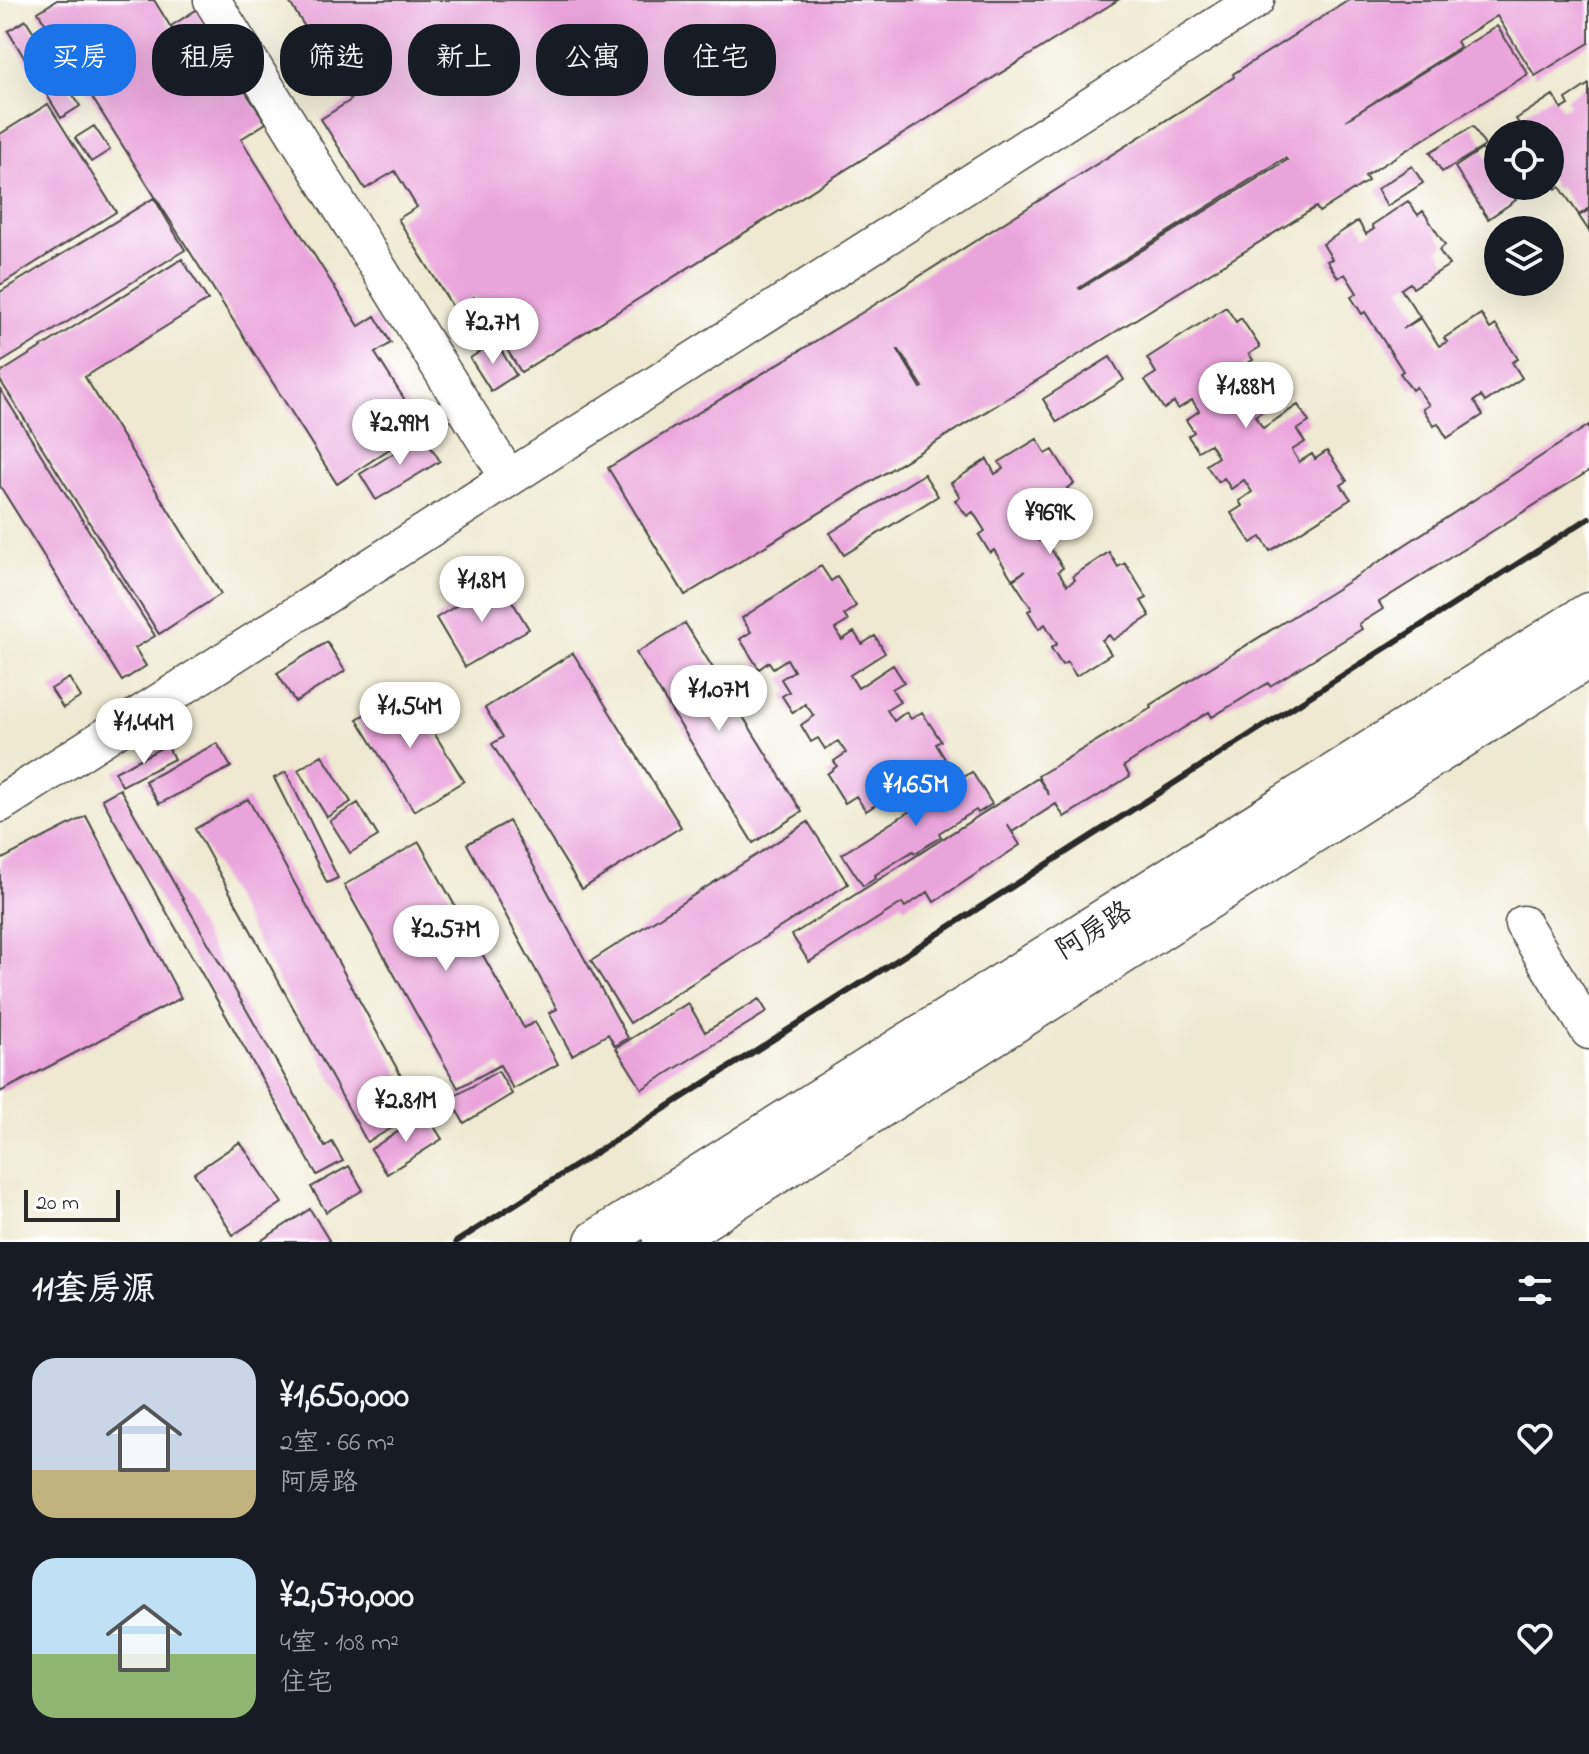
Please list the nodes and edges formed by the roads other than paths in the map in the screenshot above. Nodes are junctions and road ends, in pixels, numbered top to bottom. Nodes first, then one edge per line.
1 (212, 0) edge
2 (1256, 0) edge
3 (508, 477) junction
4 (1589, 615) edge
5 (1589, 655) edge
6 (0, 804) edge
7 (1523, 924) dead end
8 (1589, 1031) edge
9 (597, 1242) edge
10 (665, 1242) edge

1 - 3 street
2 - 3 street
3 - 6 street
4 - 9 main road, 阿房路
5 - 10 main road, 阿房路
7 - 8 street

